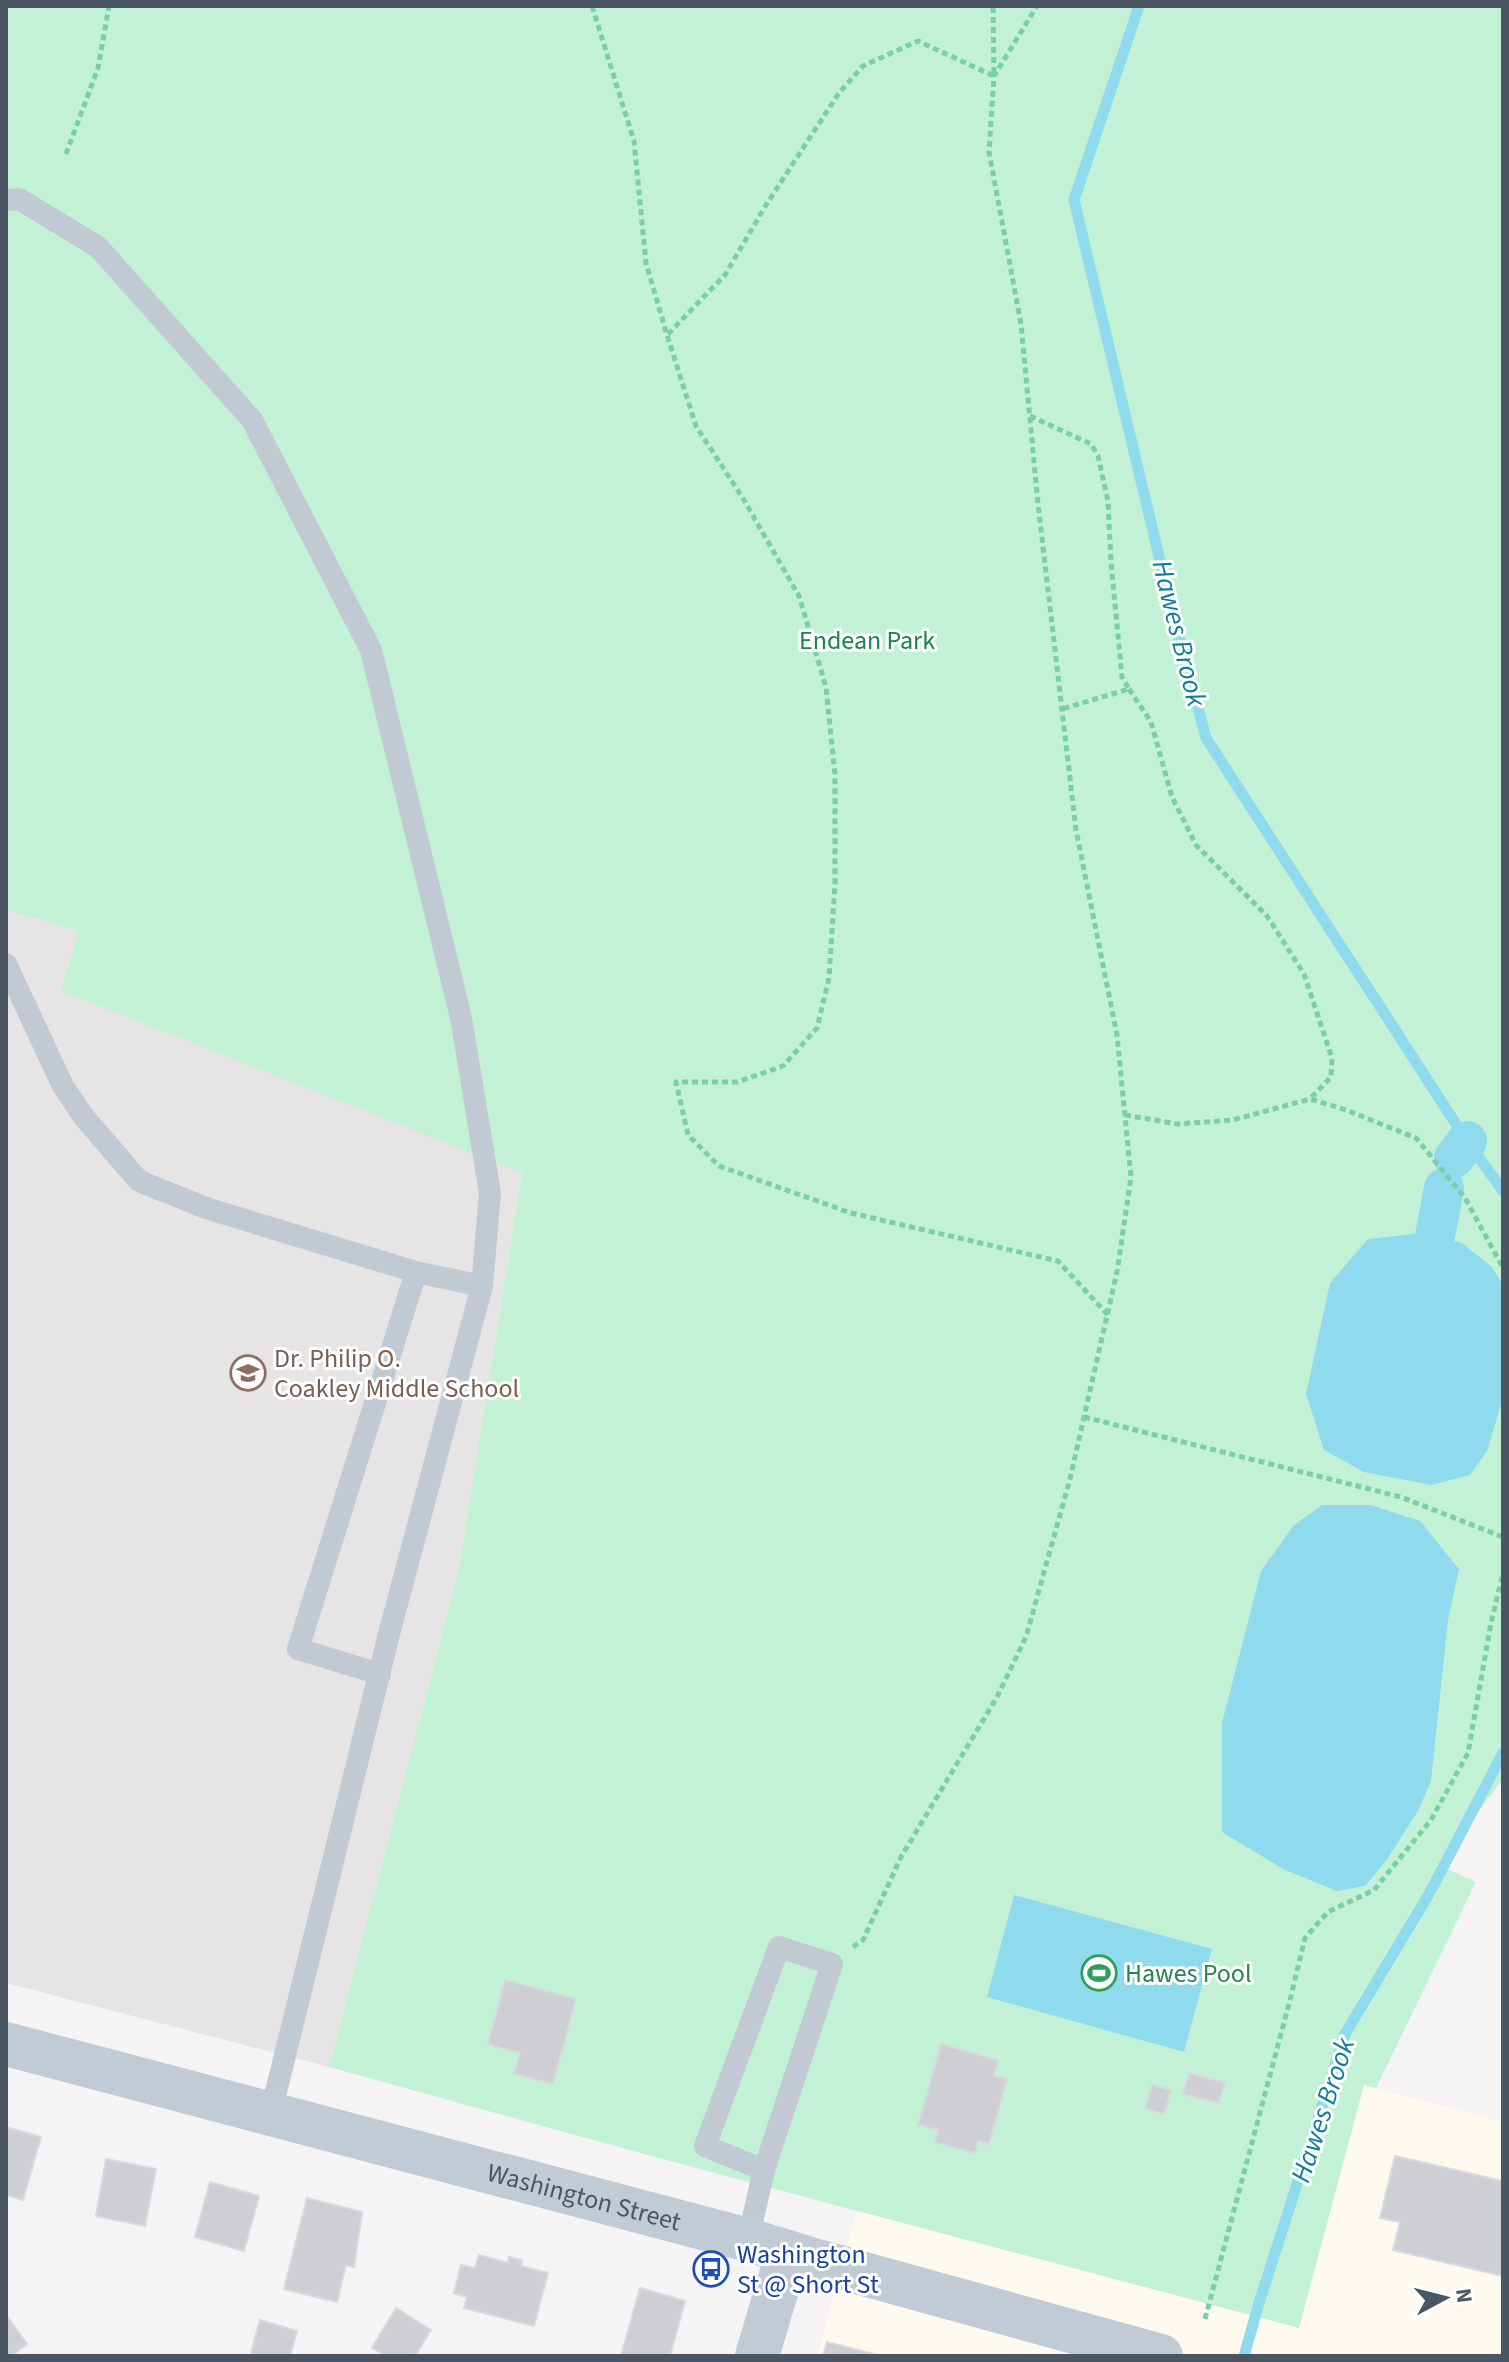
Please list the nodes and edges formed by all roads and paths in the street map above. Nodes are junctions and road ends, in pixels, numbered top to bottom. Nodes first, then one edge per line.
1 (109, 6) edge
2 (592, 6) edge
3 (993, 6) edge
4 (1037, 6) edge
5 (994, 76) junction
6 (66, 154) dead end
7 (6, 200) edge
8 (667, 335) junction
9 (1029, 416) junction
10 (1129, 689) junction
11 (1062, 709) junction
12 (6, 964) edge
13 (1310, 1099) junction
14 (1125, 1115) junction
15 (1503, 1268) edge
16 (416, 1272) junction
17 (482, 1286) junction
18 (1108, 1315) junction
19 (1084, 1417) junction
20 (1503, 1537) edge
21 (1503, 1573) edge
22 (380, 1674) junction
23 (832, 1964) junction
24 (6, 2044) edge
25 (271, 2112) junction
26 (764, 2170) junction
27 (768, 2246) junction
28 (1205, 2319) dead end
29 (757, 2356) edge
30 (1161, 2356) edge

1 - 6 path
2 - 8 path
3 - 5 path
4 - 5 path
5 - 8 path
5 - 9 path
7 - 17 lane
8 - 18 path
9 - 10 path
9 - 11 path
10 - 11 path
10 - 13 path
11 - 14 path
12 - 16 lane
13 - 14 path
13 - 15 path
14 - 18 path
16 - 17 lane
16 - 22 lane
17 - 22 lane
18 - 19 path
19 - 20 path
19 - 23 path
21 - 28 path
22 - 25 lane
23 - 26 lane
23 - 26 lane
24 - 25 main road, Washington Street
25 - 27 main road, Washington Street
26 - 27 lane
27 - 29 main road
27 - 30 main road, Washington Street

